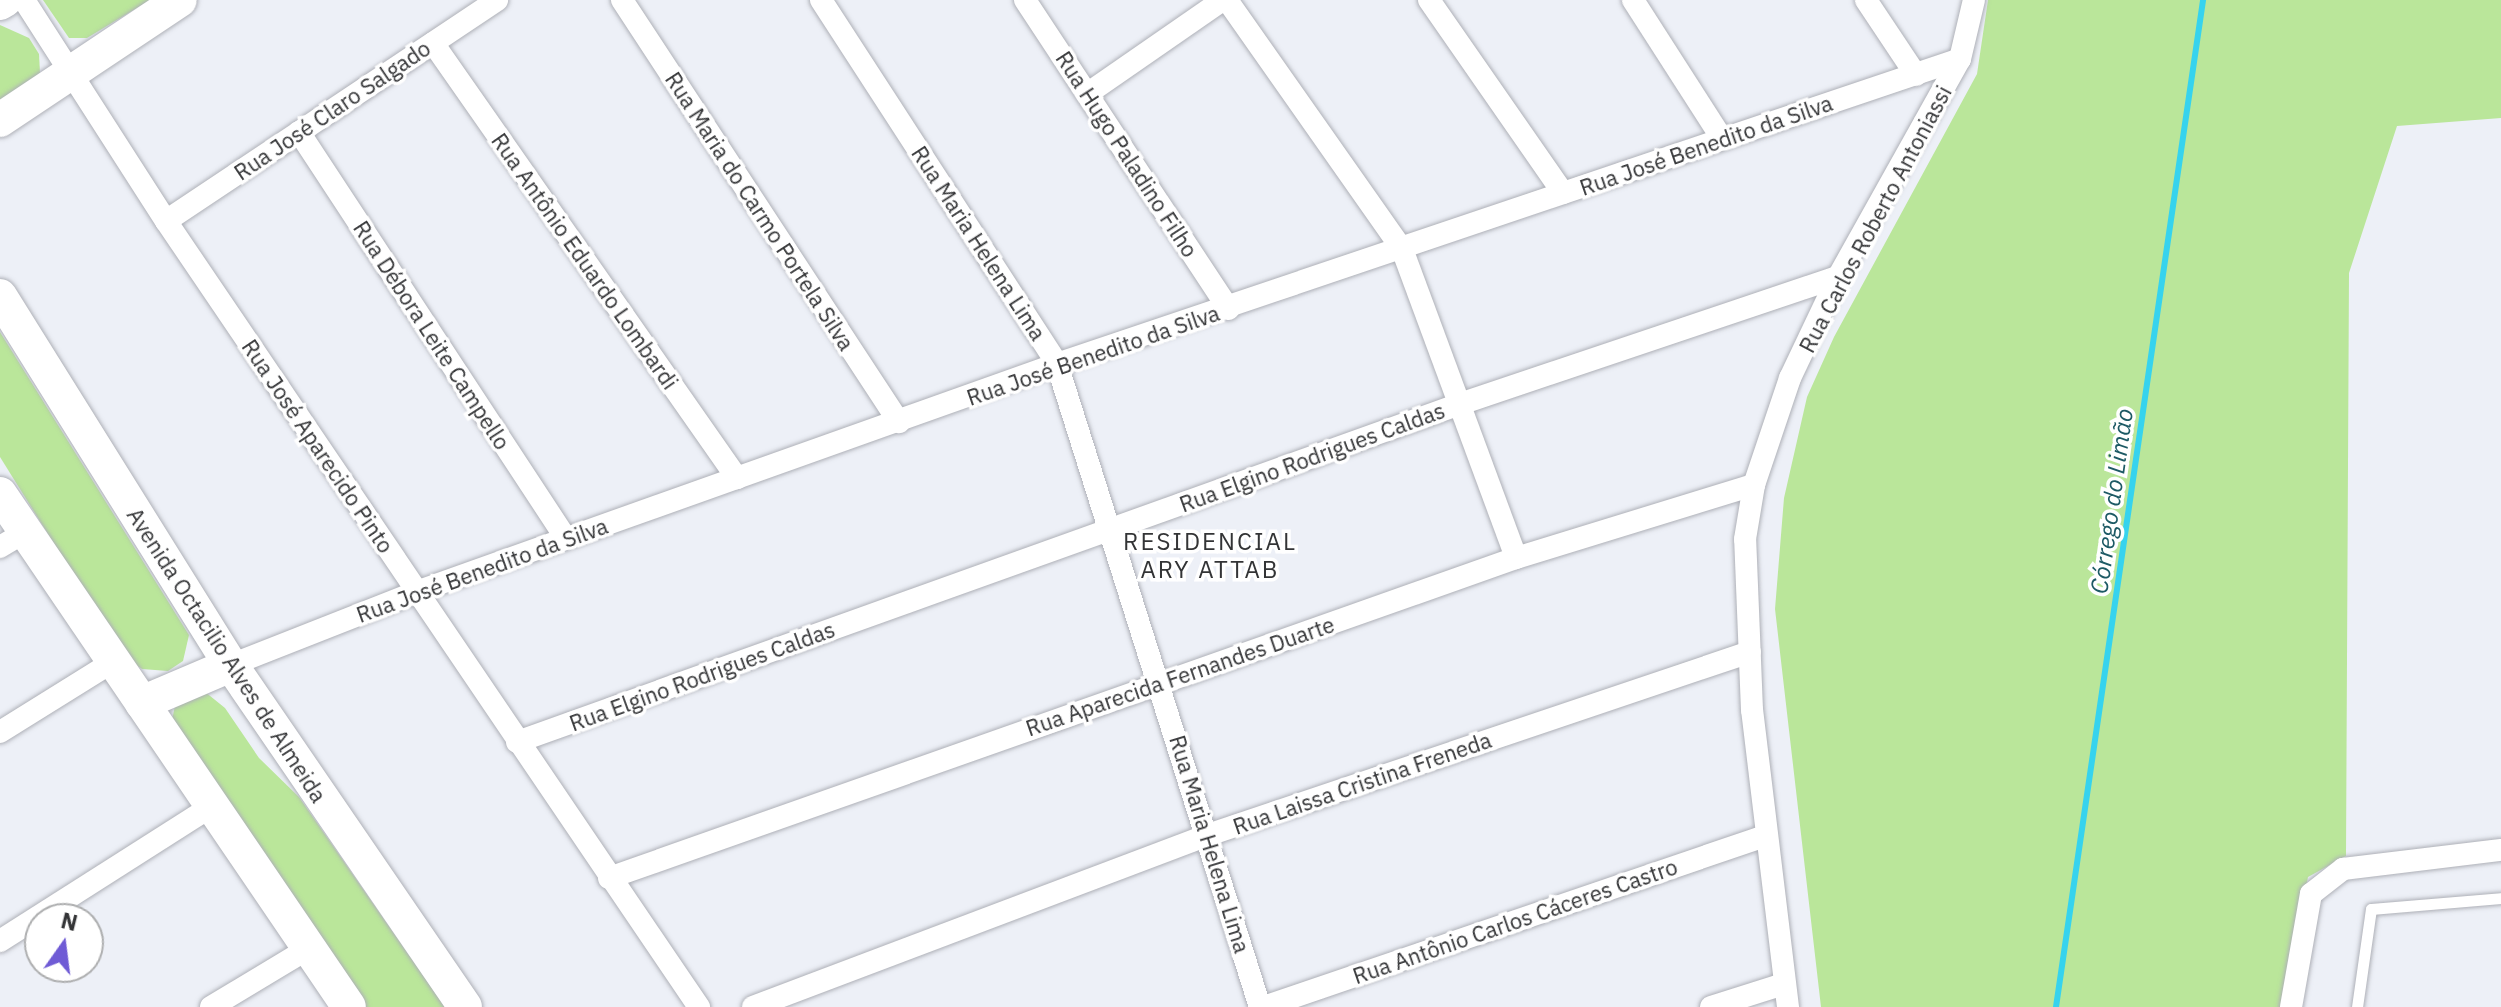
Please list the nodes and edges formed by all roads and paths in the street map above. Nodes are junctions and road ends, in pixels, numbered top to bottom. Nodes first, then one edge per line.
1 (5, 0) edge
2 (24, 0) edge
3 (180, 0) edge
4 (497, 0) edge
5 (622, 0) edge
6 (821, 0) edge
7 (1025, 0) edge
8 (1225, 0) edge
9 (1429, 0) edge
10 (1633, 0) edge
11 (1866, 0) edge
12 (1974, 0) edge
13 (0, 3) edge
14 (433, 43) junction
15 (1960, 59) junction
16 (72, 74) junction
17 (1916, 75) junction
18 (1087, 94) junction
19 (0, 120) edge
20 (299, 132) junction
21 (1721, 137) junction
22 (1563, 193) junction
23 (166, 221) junction
24 (1402, 249) junction
25 (1838, 277) junction
26 (0, 296) edge
27 (1229, 309) junction
28 (1057, 364) junction
29 (1460, 404) junction
30 (899, 422) junction
31 (737, 478) junction
32 (1754, 485) junction
33 (0, 494) edge
34 (1107, 530) junction
35 (566, 538) junction
36 (12, 540) edge
37 (1516, 558) junction
38 (416, 592) junction
39 (1750, 652) junction
40 (111, 663) junction
41 (231, 665) junction
42 (1159, 684) junction
43 (142, 703) junction
44 (0, 732) edge
45 (517, 742) junction
46 (212, 806) junction
47 (1208, 835) junction
48 (1765, 836) junction
49 (2501, 850) edge
50 (609, 878) junction
51 (2501, 898) edge
52 (0, 941) edge
53 (309, 948) junction
54 (1784, 984) junction
55 (211, 1007) edge
56 (349, 1007) edge
57 (465, 1007) edge
58 (699, 1007) edge
59 (753, 1007) edge
60 (1262, 1007) edge
61 (1711, 1007) edge
62 (1788, 1007) edge
63 (2291, 1007) edge
64 (2357, 1007) edge

1 - 13 main road
2 - 16 street, Rua José Aparecido Pinto
3 - 16 main road
4 - 14 street, Rua José Claro Salgado
5 - 30 street, Rua Maria do Carmo Portela Silva
6 - 28 street, Rua Maria Helena Lima
7 - 18 street, Rua Hugo Paladino Filho
8 - 18 street
8 - 24 street
9 - 22 street
10 - 21 street
11 - 17 street
12 - 15 street, Rua Carlos Roberto Antoniassi
14 - 20 street, Rua José Claro Salgado
14 - 31 street, Rua Antônio Eduardo Lombardi
15 - 17 street, Rua José Benedito da Silva
15 - 25 street, Rua Carlos Roberto Antoniassi
16 - 19 main road
16 - 23 street, Rua José Aparecido Pinto
17 - 21 street, Rua José Benedito da Silva
18 - 27 street, Rua Hugo Paladino Filho
20 - 23 street, Rua José Claro Salgado
20 - 35 street, Rua Débora Leite Campello
21 - 22 street, Rua José Benedito da Silva
22 - 24 street, Rua José Benedito da Silva
23 - 38 street, Rua José Aparecido Pinto
24 - 27 street, Rua José Benedito da Silva
24 - 29 street
25 - 29 street, Rua Elgino Rodrigues Caldas
25 - 32 street, Rua Carlos Roberto Antoniassi
26 - 41 main road, Avenida Octacilio Alves de Almeida
27 - 28 street, Rua José Benedito da Silva
28 - 30 street, Rua José Benedito da Silva
28 - 34 street, Rua Maria Helena Lima
29 - 34 street, Rua Elgino Rodrigues Caldas
29 - 37 street
30 - 31 street, Rua José Benedito da Silva
31 - 35 street, Rua José Benedito da Silva
32 - 37 street, Rua Aparecida Fernandes Duarte
32 - 39 street, Rua Carlos Roberto Antoniassi
33 - 36 main road
34 - 42 street, Rua Maria Helena Lima
34 - 45 street, Rua Elgino Rodrigues Caldas
35 - 38 street, Rua José Benedito da Silva
36 - 40 main road
37 - 42 street, Rua Aparecida Fernandes Duarte
38 - 41 street, Rua José Benedito da Silva
38 - 45 street, Rua José Aparecido Pinto
39 - 47 street, Rua Laissa Cristina Freneda
39 - 48 street, Rua Carlos Roberto Antoniassi
40 - 43 main road
40 - 44 street
41 - 43 main road
41 - 57 main road, Avenida Octacilio Alves de Almeida
42 - 47 street, Rua Maria Helena Lima
42 - 50 street, Rua Aparecida Fernandes Duarte
43 - 46 main road
45 - 50 street, Rua José Aparecido Pinto
46 - 52 street
46 - 53 main road
47 - 59 street, Rua Laissa Cristina Freneda
47 - 60 street, Rua Maria Helena Lima
48 - 54 street, Rua Carlos Roberto Antoniassi
48 - 60 street, Rua Antônio Carlos Cáceres Castro
49 - 63 street
50 - 58 street, Rua José Aparecido Pinto
51 - 64 lane
53 - 55 street
53 - 56 main road
54 - 61 street
54 - 62 street, Rua Carlos Roberto Antoniassi

